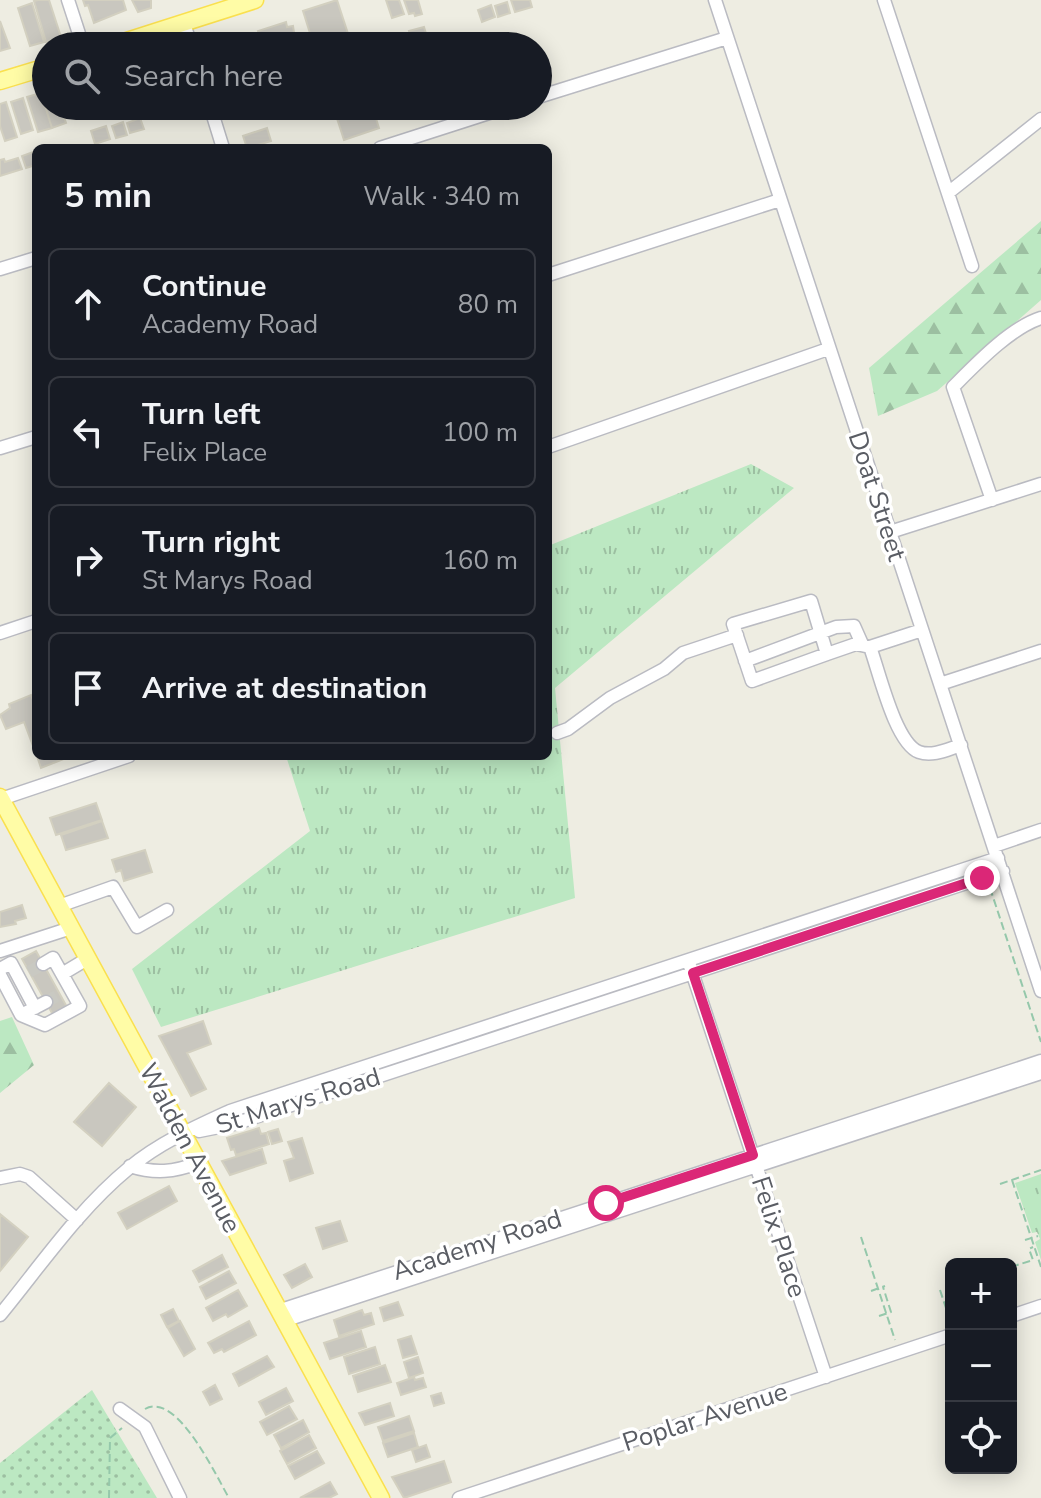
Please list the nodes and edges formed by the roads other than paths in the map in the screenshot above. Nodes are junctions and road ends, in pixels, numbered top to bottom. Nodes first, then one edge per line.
1 (68, 0) edge
2 (255, 0) edge
3 (715, 0) edge
4 (884, 0) edge
5 (184, 23) junction
6 (78, 32) edge
7 (155, 32) edge
8 (187, 32) edge
9 (727, 38) junction
10 (32, 71) edge
11 (0, 81) edge
12 (552, 93) edge
13 (1041, 119) edge
14 (214, 120) edge
15 (467, 120) edge
16 (222, 144) edge
17 (392, 144) edge
18 (948, 193) junction
19 (780, 200) junction
20 (32, 259) edge
21 (972, 266) dead end
22 (0, 269) edge
23 (552, 274) edge
24 (1041, 318) edge
25 (828, 349) junction
26 (32, 438) edge
27 (552, 446) edge
28 (0, 448) edge
29 (1041, 484) edge
30 (992, 500) junction
31 (890, 532) junction
32 (32, 622) edge
33 (922, 630) junction
34 (0, 633) edge
35 (822, 633) junction
36 (737, 635) junction
37 (866, 645) junction
38 (1041, 651) edge
39 (827, 654) junction
40 (745, 661) junction
41 (940, 684) junction
42 (557, 733) dead end
43 (961, 745) junction
44 (117, 760) edge
45 (0, 798) edge
46 (1041, 830) edge
47 (996, 852) junction
48 (1003, 871) junction
49 (59, 906) junction
50 (167, 910) dead end
51 (816, 918) junction
52 (71, 928) junction
53 (820, 931) junction
54 (0, 951) edge
55 (87, 959) junction
56 (688, 960) junction
57 (43, 964) dead end
58 (0, 969) edge
59 (693, 973) junction
60 (24, 974) junction
61 (62, 974) junction
62 (3, 980) edge
63 (1041, 991) edge
64 (26, 992) junction
65 (12, 999) junction
66 (546, 1007) junction
67 (21, 1015) junction
68 (550, 1020) junction
69 (1041, 1061) edge
70 (360, 1068) junction
71 (1041, 1073) edge
72 (364, 1082) junction
73 (883, 1118) junction
74 (182, 1134) junction
75 (754, 1161) junction
76 (198, 1163) junction
77 (130, 1166) junction
78 (0, 1178) edge
79 (77, 1220) junction
80 (463, 1256) junction
81 (1041, 1306) edge
82 (1017, 1314) edge
83 (0, 1315) edge
84 (281, 1316) junction
85 (945, 1337) edge
86 (826, 1377) junction
87 (120, 1409) dead end
88 (180, 1498) edge
89 (381, 1498) edge
90 (459, 1498) edge

1 - 6 street
2 - 5 main road
3 - 9 street, Doat Street
4 - 18 street
5 - 7 main road
5 - 8 street
9 - 12 street
9 - 19 street, Doat Street
10 - 11 main road
13 - 18 street
14 - 16 street
15 - 17 street
18 - 21 street
19 - 23 street
19 - 25 street, Doat Street
20 - 22 street
24 - 30 street
25 - 27 street
25 - 31 street, Doat Street
26 - 28 street
29 - 30 street
30 - 31 street
31 - 33 street, Doat Street
32 - 34 street
33 - 37 street
33 - 41 street, Doat Street
35 - 36 street
35 - 37 street
35 - 39 street
35 - 40 street
36 - 40 street
36 - 42 street
37 - 39 street
37 - 43 street
38 - 41 street
39 - 40 street
41 - 43 street, Doat Street
43 - 47 street, Doat Street
44 - 45 street
45 - 49 main road, Walden Avenue
46 - 47 street, St Marys Road
47 - 48 street, Doat Street
47 - 51 street, St Marys Road
48 - 53 street, St Marys Road
48 - 63 street, Doat Street
49 - 50 street
49 - 52 main road, Walden Avenue
51 - 53 street
51 - 56 street, St Marys Road
52 - 54 street
52 - 55 main road, Walden Avenue
53 - 59 street, St Marys Road
55 - 61 street
55 - 74 main road, Walden Avenue
56 - 59 street, Felix Place
56 - 66 street, St Marys Road
57 - 61 street
58 - 60 street
59 - 68 street, St Marys Road
59 - 75 street, Felix Place
60 - 62 street
60 - 64 street
61 - 67 street
62 - 65 street
64 - 65 street
64 - 67 street
65 - 67 street
66 - 68 street
66 - 70 street, St Marys Road
68 - 72 street, St Marys Road
69 - 73 street, Academy Road
70 - 72 street
70 - 74 street, St Marys Road
71 - 73 street, Academy Road
72 - 74 street, St Marys Road
73 - 75 street, Academy Road
74 - 76 main road, Walden Avenue
74 - 77 street
75 - 80 street, Academy Road
75 - 86 street, Felix Place
76 - 77 street
76 - 84 main road, Walden Avenue
77 - 79 street
78 - 79 street
79 - 83 street
80 - 84 street, Academy Road
80 - 84 street, Academy Road
81 - 82 street
84 - 89 main road, Walden Avenue
85 - 86 street, Poplar Avenue
86 - 90 street, Poplar Avenue
87 - 88 street

